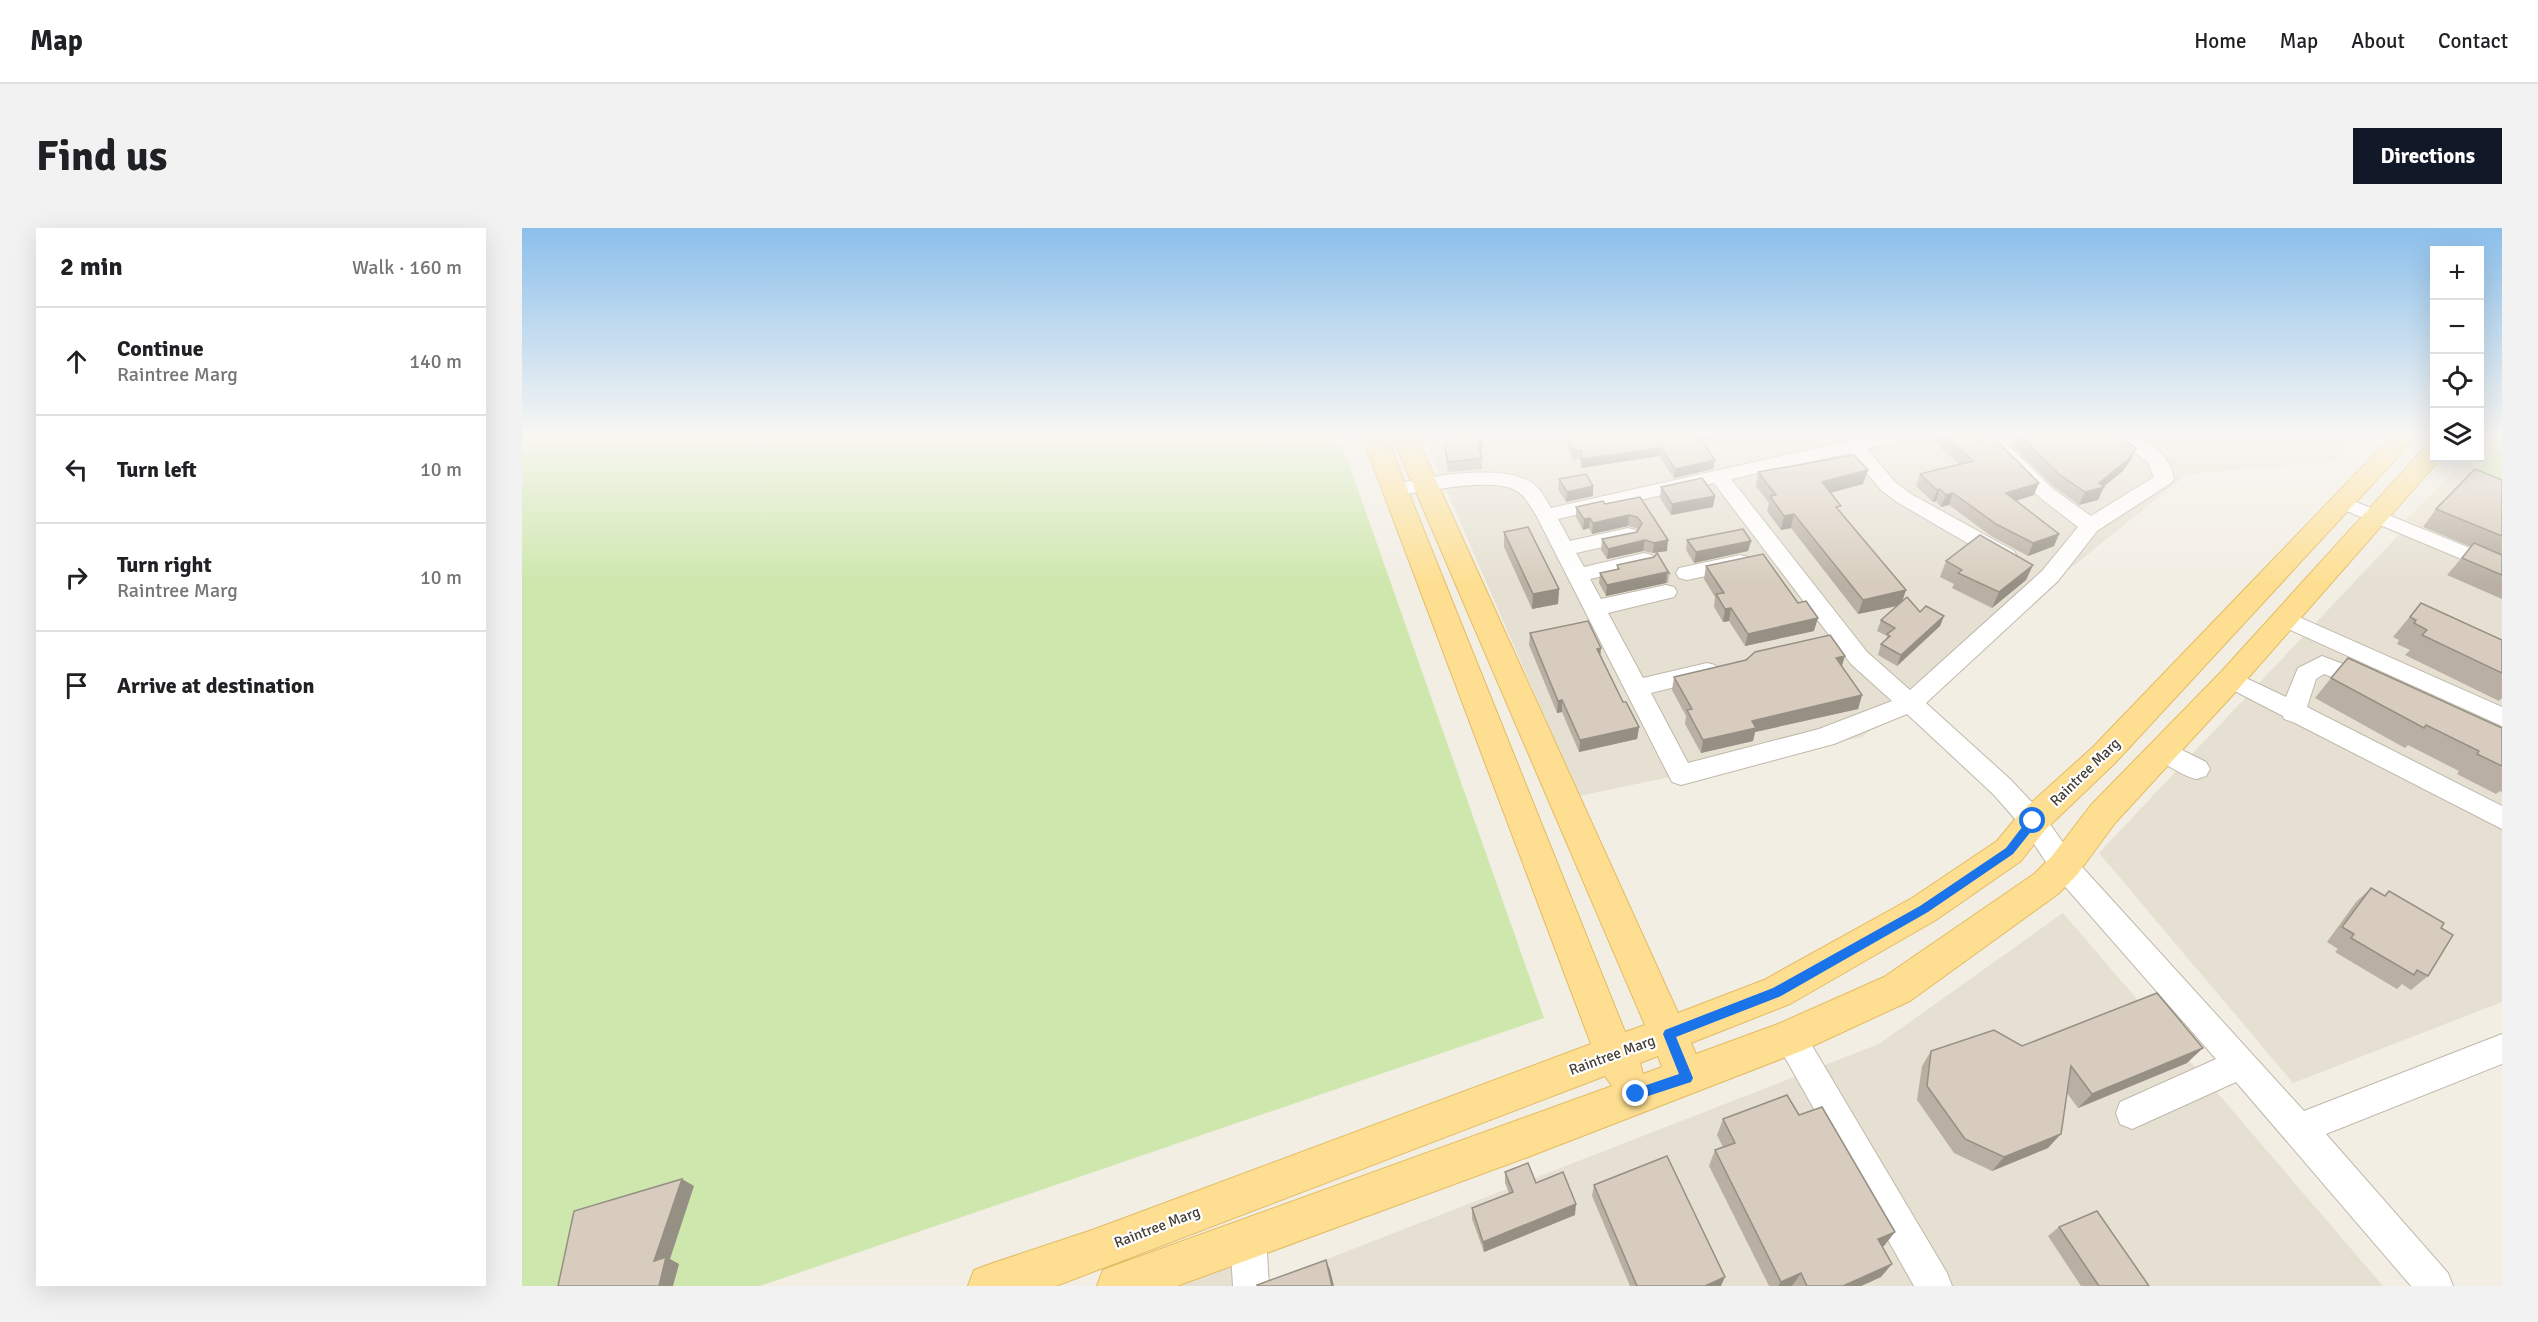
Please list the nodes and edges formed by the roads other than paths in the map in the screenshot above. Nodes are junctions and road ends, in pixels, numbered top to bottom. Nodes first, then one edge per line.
1 (1408, 485) edge
2 (1430, 485) edge
3 (1520, 485) edge
4 (1680, 485) edge
5 (1725, 485) edge
6 (1887, 485) edge
7 (2038, 485) edge
8 (2154, 485) edge
9 (2360, 485) edge
10 (2403, 485) edge
11 (1410, 488) junction
12 (2343, 503) junction
13 (1546, 514) junction
14 (2376, 516) junction
15 (2090, 526) junction
16 (1628, 535) edge
17 (1564, 549) junction
18 (1778, 554) junction
19 (1644, 560) edge
20 (2502, 569) edge
21 (1687, 573) dead end
22 (1578, 575) junction
23 (2050, 576) junction
24 (1666, 592) dead end
25 (1595, 608) junction
26 (2283, 618) junction
27 (1841, 635) junction
28 (1818, 641) edge
29 (1734, 665) edge
30 (2227, 684) junction
31 (1637, 688) junction
32 (2388, 692) edge
33 (1911, 703) junction
34 (2286, 717) junction
35 (2502, 717) edge
36 (2164, 750) junction
37 (2197, 769) dead end
38 (2502, 818) edge
39 (2033, 821) junction
40 (2064, 866) junction
41 (1669, 1034) junction
42 (1790, 1037) junction
43 (2502, 1049) edge
44 (1614, 1053) junction
45 (2241, 1064) junction
46 (1687, 1078) junction
47 (1636, 1094) junction
48 (2132, 1113) dead end
49 (2299, 1129) junction
50 (1235, 1242) junction
51 (990, 1286) edge
52 (1119, 1286) edge
53 (1251, 1286) edge
54 (1934, 1286) edge
55 (2435, 1286) edge

1 - 11 main road
2 - 11 street
3 - 13 street
4 - 13 street
5 - 18 street
6 - 23 street
7 - 15 street
8 - 15 street
9 - 12 main road, Raintree Marg
10 - 14 main road
11 - 41 main road
11 - 44 main road
12 - 14 street
12 - 39 main road, Raintree Marg
13 - 17 street
14 - 20 street
14 - 26 main road
15 - 23 street
16 - 17 street
17 - 22 street
18 - 21 street
18 - 27 street
19 - 22 street
22 - 25 street
23 - 33 street
24 - 25 street
25 - 31 street
26 - 30 main road
26 - 35 street
27 - 28 street
27 - 33 street
29 - 31 street
30 - 34 street
30 - 36 main road
31 - 33 street
32 - 34 street
33 - 39 street
34 - 38 street
36 - 37 street
36 - 40 main road
39 - 40 street
39 - 41 main road, Raintree Marg
40 - 42 main road
40 - 45 street
41 - 44 main road, Raintree Marg
41 - 46 main road
42 - 46 main road
42 - 54 street
43 - 49 street
44 - 47 main road
44 - 51 main road, Raintree Marg
45 - 48 street
45 - 49 street
46 - 47 main road
47 - 50 main road
49 - 55 street
50 - 52 main road
50 - 53 street

